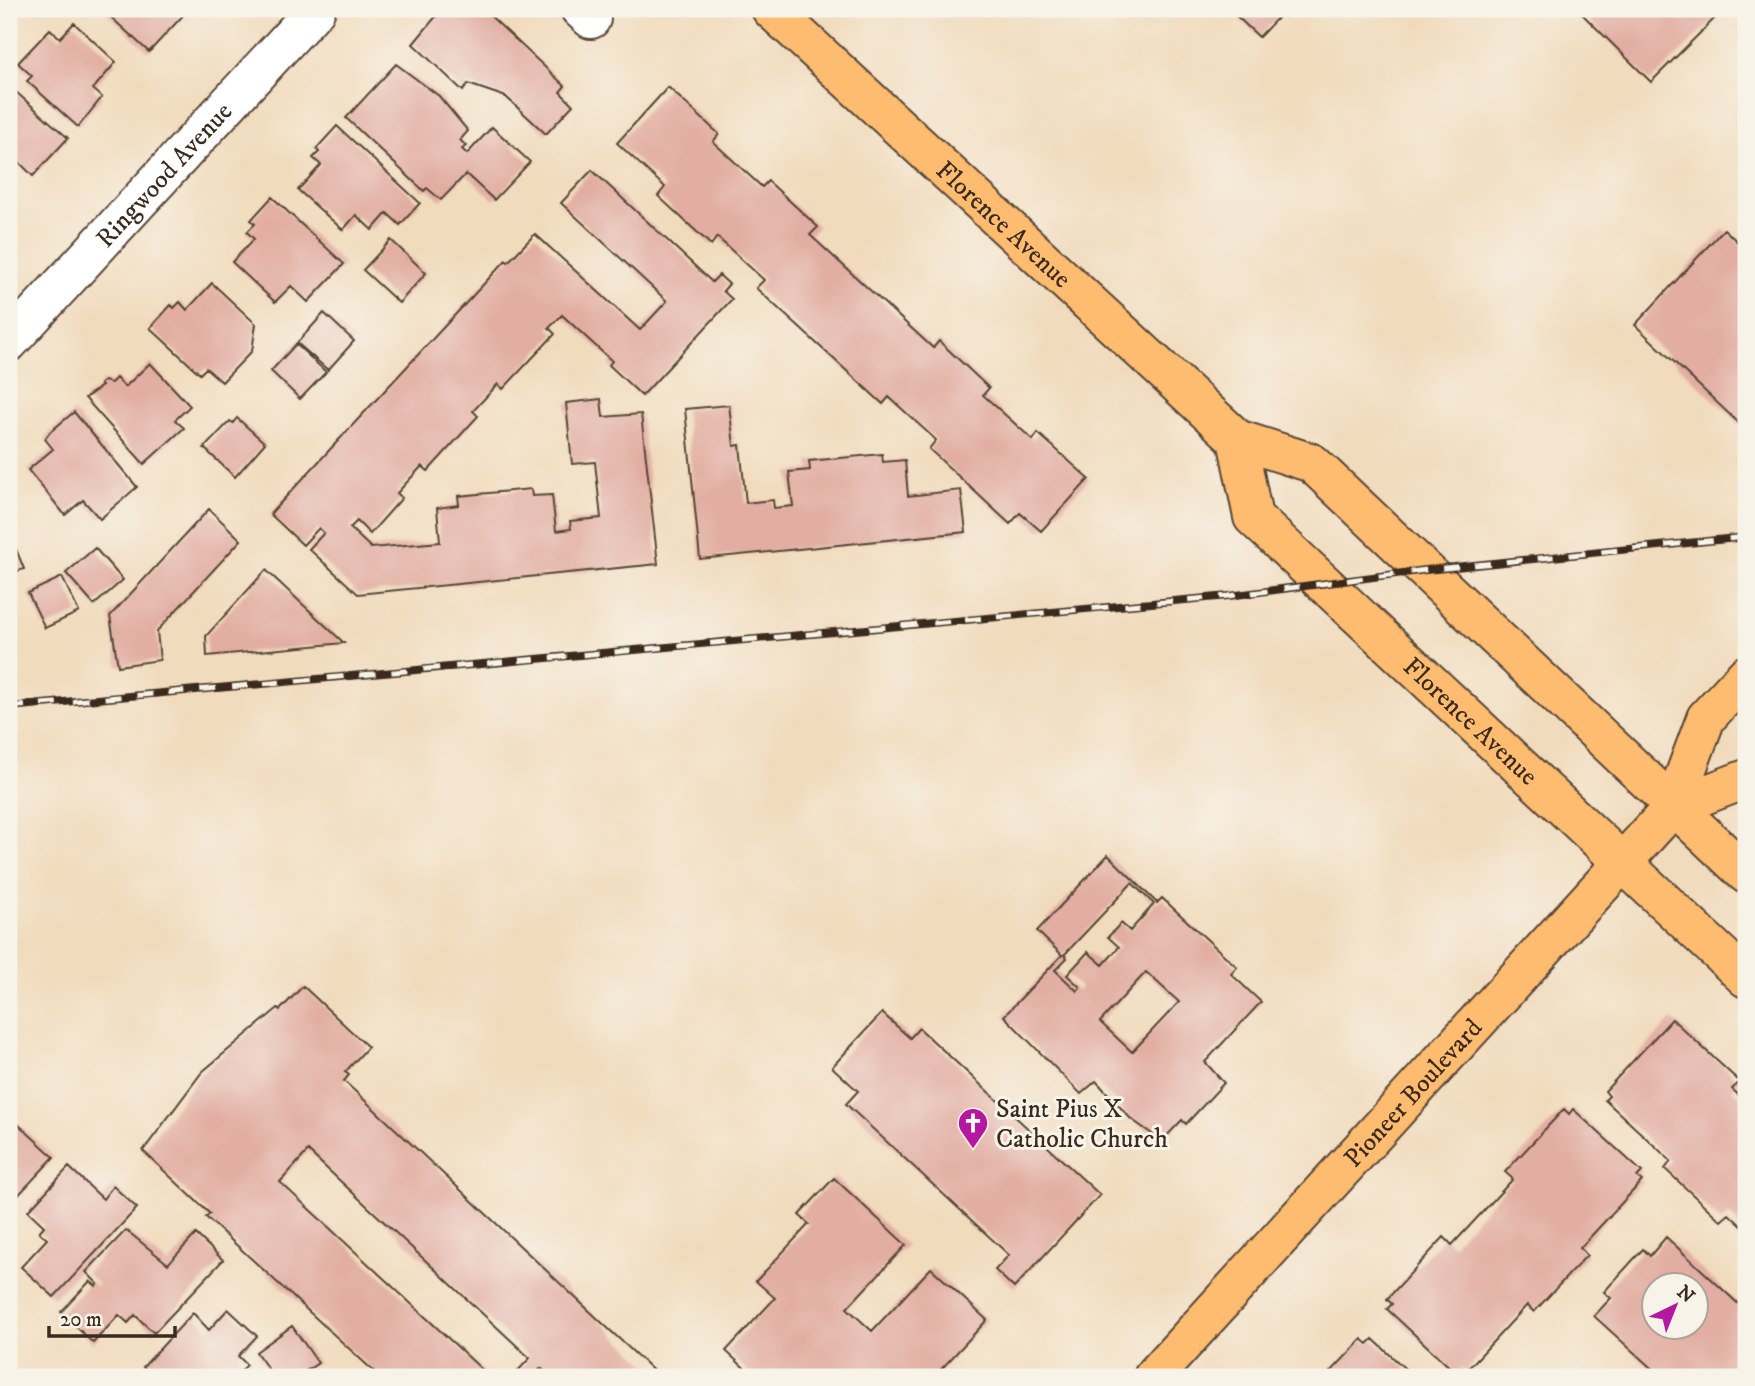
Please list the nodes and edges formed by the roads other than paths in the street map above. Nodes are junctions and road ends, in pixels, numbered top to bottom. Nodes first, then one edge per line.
1 (317, 9) edge
2 (771, 9) edge
3 (9, 342) edge
4 (1237, 439) junction
5 (1746, 675) edge
6 (1746, 779) edge
7 (1673, 807) junction
8 (1621, 861) junction
9 (1746, 874) edge
10 (1746, 978) edge
11 (1153, 1377) edge

1 - 3 street, Ringwood Avenue
2 - 4 main road, Florence Avenue
4 - 7 main road, Florence Avenue
4 - 8 main road, Florence Avenue
5 - 7 main road, Pioneer Boulevard
6 - 7 main road, Pioneer Boulevard
7 - 8 main road, Pioneer Boulevard
7 - 9 main road, Florence Avenue
8 - 10 main road, Florence Avenue
8 - 11 main road, Pioneer Boulevard

